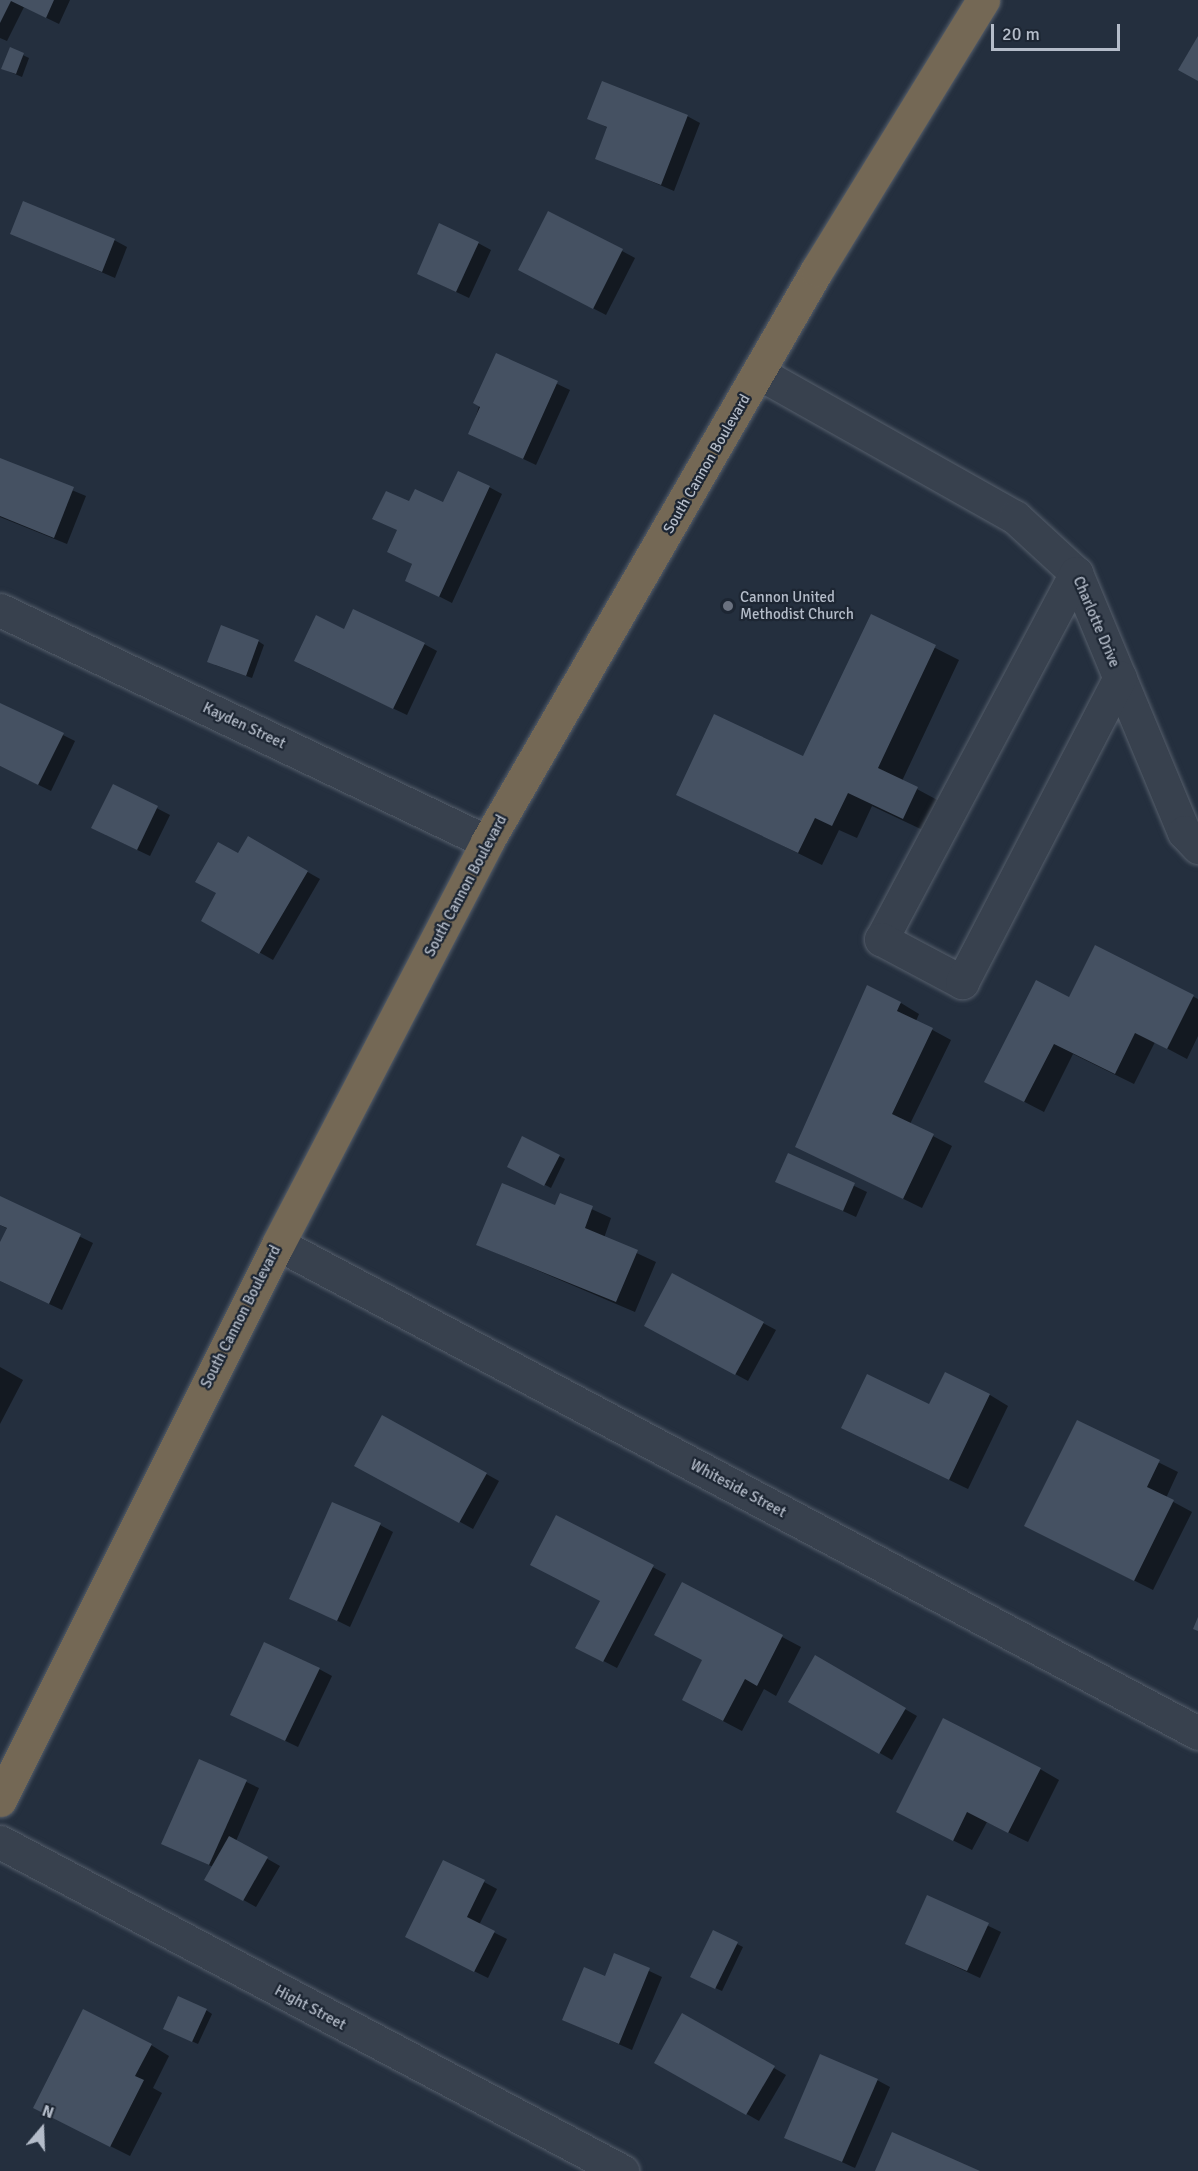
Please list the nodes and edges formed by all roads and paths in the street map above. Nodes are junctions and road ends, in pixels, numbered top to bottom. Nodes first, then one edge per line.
1 (983, 0) edge
2 (759, 373) junction
3 (1076, 573) junction
4 (0, 610) edge
5 (1119, 677) junction
6 (488, 842) junction
7 (1198, 847) edge
8 (278, 1244) junction
9 (1198, 1733) edge
10 (0, 1800) edge
11 (0, 1842) edge
12 (622, 2171) edge

1 - 2 highway, South Cannon Boulevard
2 - 3 street, Charlotte Drive
2 - 6 highway, South Cannon Boulevard
3 - 5 street, Charlotte Drive
3 - 5 street
4 - 6 street, Kayden Street
5 - 7 street, Charlotte Drive
6 - 8 highway, South Cannon Boulevard
8 - 9 street, Whiteside Street
8 - 10 highway, South Cannon Boulevard
11 - 12 street, Hight Street

